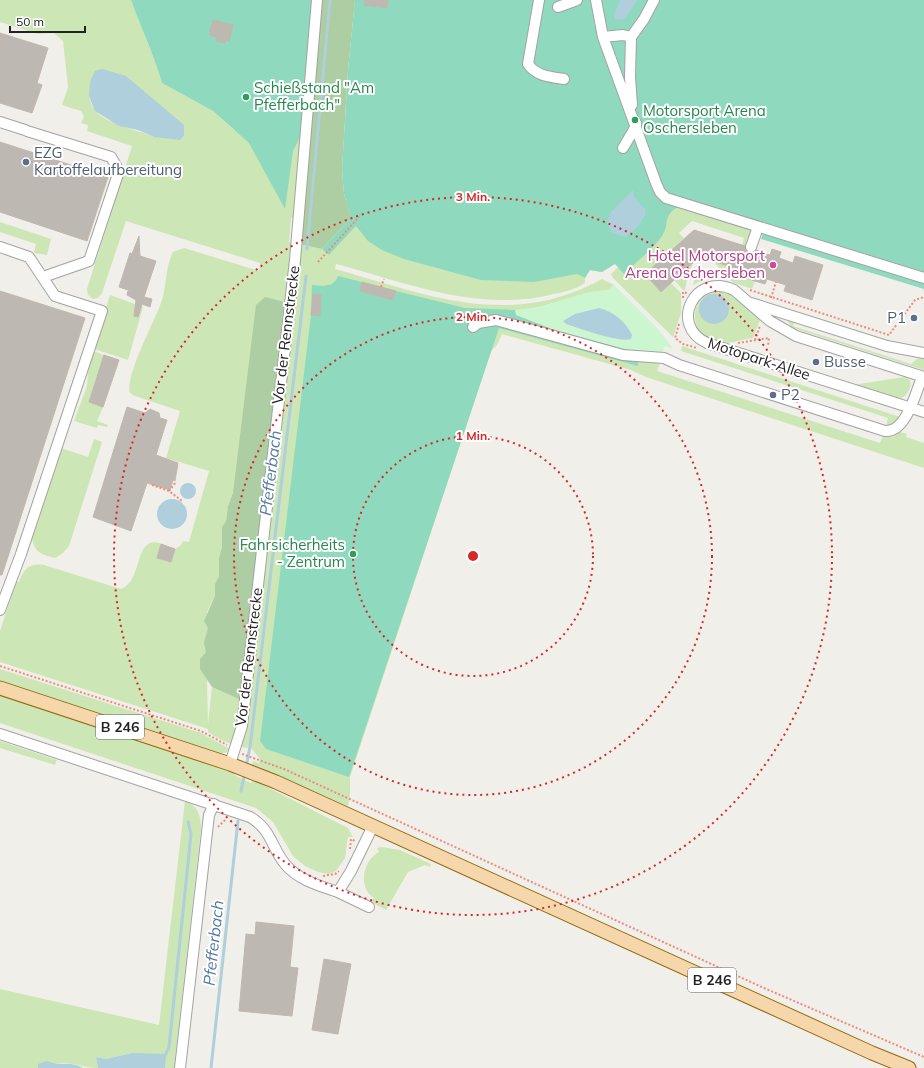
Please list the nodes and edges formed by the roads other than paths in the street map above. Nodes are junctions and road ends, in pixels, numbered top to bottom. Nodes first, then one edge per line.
1 (317, 0) edge
2 (539, 0) edge
3 (577, 0) edge
4 (596, 0) edge
5 (654, 0) edge
6 (558, 7) dead end
7 (631, 36) junction
8 (603, 37) junction
9 (564, 79) dead end
10 (0, 122) edge
11 (636, 126) junction
12 (623, 148) dead end
13 (758, 227) junction
14 (0, 247) edge
15 (751, 247) dead end
16 (43, 277) junction
17 (924, 278) edge
18 (748, 302) junction
19 (473, 327) dead end
20 (924, 353) edge
21 (923, 377) edge
22 (910, 407) junction
23 (924, 412) edge
24 (0, 610) edge
25 (0, 688) edge
26 (0, 734) edge
27 (235, 766) junction
28 (214, 804) junction
29 (373, 826) junction
30 (338, 892) junction
31 (369, 907) dead end
32 (180, 1068) edge
33 (909, 1068) edge

1 - 27 street, Vor der Rennstrecke
2 - 9 street
3 - 6 street
4 - 8 street
5 - 7 street
7 - 8 street
7 - 11 street
8 - 11 street
10 - 16 street
11 - 12 street
11 - 13 street
13 - 15 street
13 - 17 street
14 - 16 street
16 - 24 street
18 - 20 street
18 - 21 street, Motopark-Allee
18 - 22 street, Motopark-Allee
19 - 22 street
21 - 22 street
22 - 23 street, Motopark-Allee
25 - 27 main road, B 246
26 - 28 street
27 - 29 main road, B 246
28 - 30 street
28 - 32 street
29 - 30 street
29 - 33 main road, B 246
30 - 31 street

